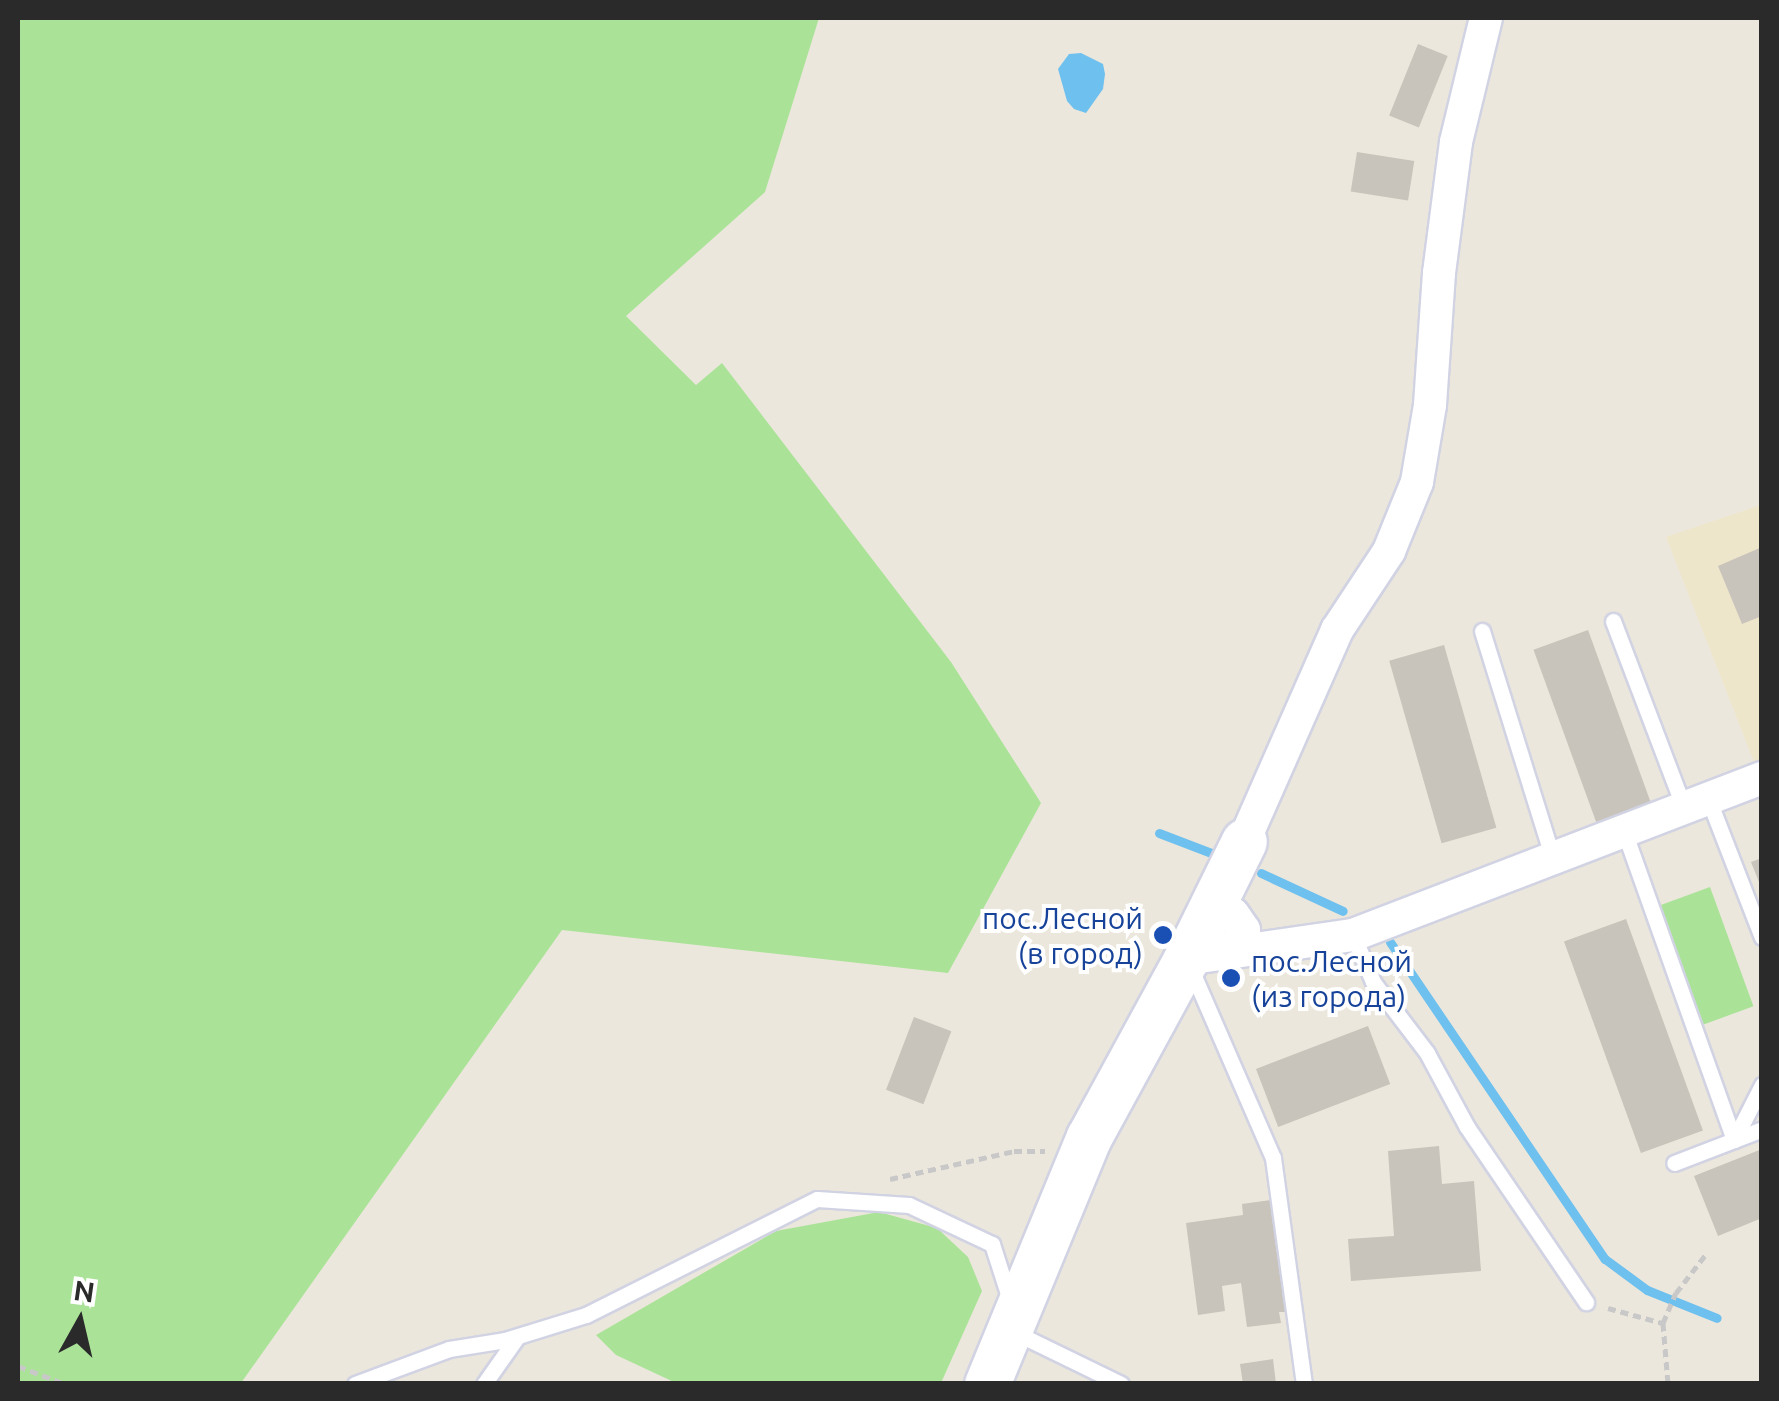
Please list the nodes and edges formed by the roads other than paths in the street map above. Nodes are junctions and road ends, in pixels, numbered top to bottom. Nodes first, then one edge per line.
1 (1486, 18) edge
2 (1613, 621) dead end
3 (1482, 631) dead end
4 (1762, 778) edge
5 (1696, 803) junction
6 (1624, 831) junction
7 (1244, 841) joint
8 (1553, 858) junction
9 (1212, 911) junction
10 (1353, 935) junction
11 (1762, 937) edge
12 (1233, 951) junction
13 (1186, 959) junction
14 (1762, 1085) edge
15 (1762, 1129) edge
16 (1734, 1140) junction
17 (1674, 1163) dead end
18 (1586, 1302) road end
19 (1011, 1325) junction
20 (517, 1337) junction
21 (355, 1384) edge
22 (484, 1384) edge
23 (987, 1384) edge
24 (1121, 1384) edge
25 (1304, 1384) edge

1 - 7 street
2 - 5 lane
3 - 8 lane
4 - 5 street
5 - 6 street
5 - 11 lane
6 - 8 street
6 - 16 lane
7 - 9 street
8 - 10 street
9 - 12 street
9 - 13 street
10 - 12 street
10 - 18 lane
12 - 13 street
13 - 19 street
13 - 25 lane
14 - 16 lane
15 - 16 lane
16 - 17 lane
19 - 20 lane
19 - 23 street
19 - 24 lane
20 - 21 lane
20 - 22 lane

